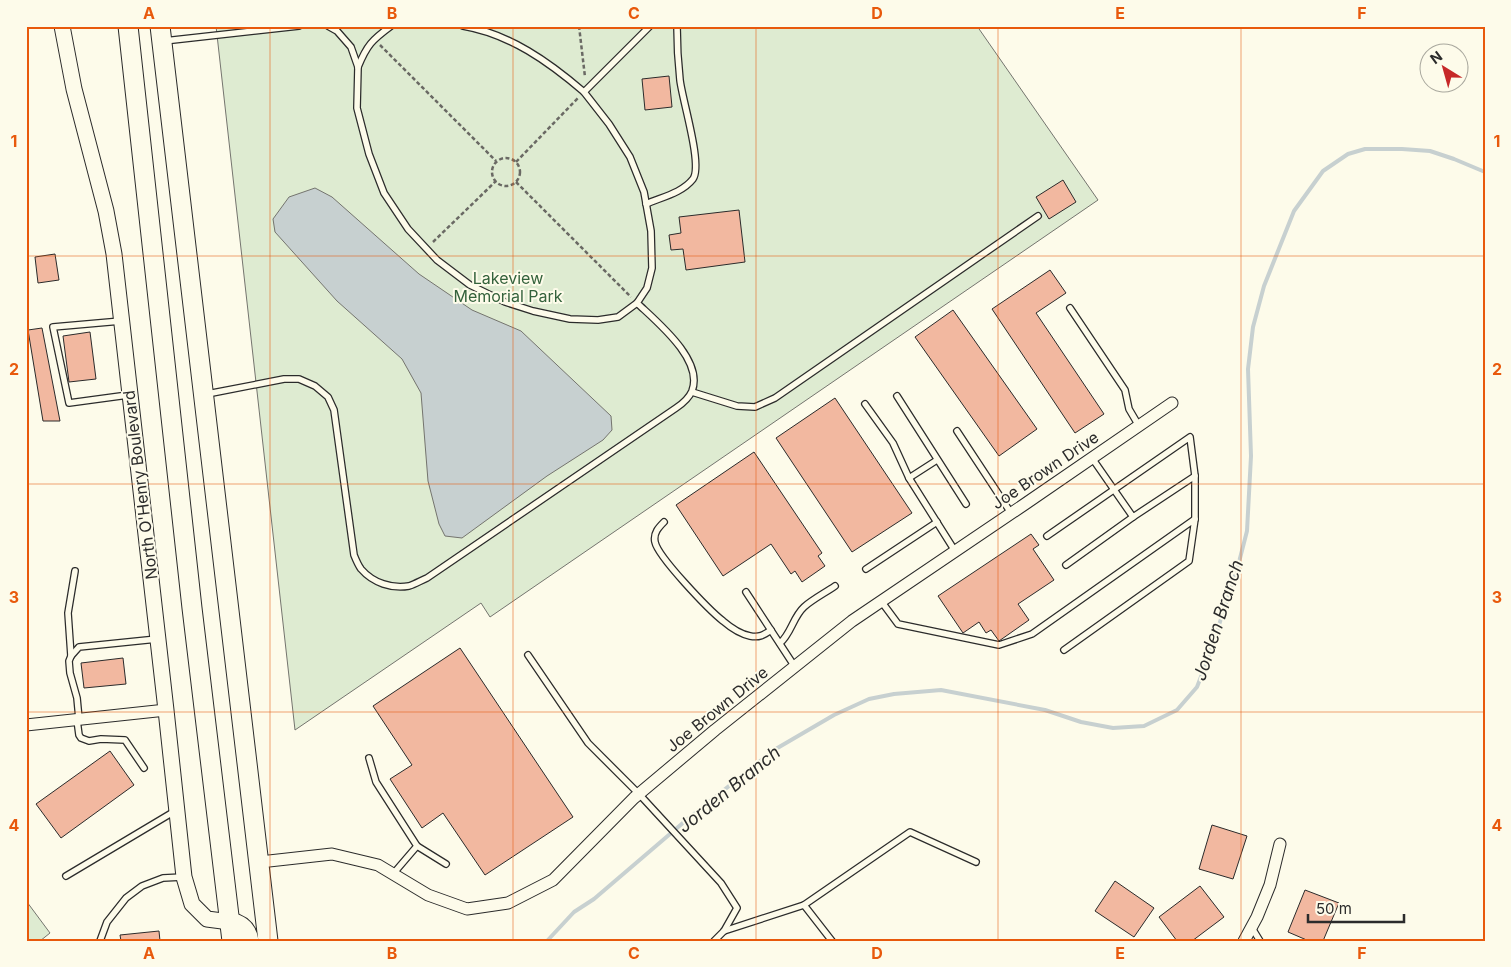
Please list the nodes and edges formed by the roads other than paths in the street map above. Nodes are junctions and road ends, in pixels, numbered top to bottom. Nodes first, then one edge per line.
1 (62, 26) edge
2 (116, 26) edge
3 (128, 26) edge
4 (299, 26) edge
5 (328, 26) edge
6 (391, 26) edge
7 (463, 26) edge
8 (650, 26) edge
9 (677, 26) edge
10 (160, 34) edge
11 (358, 67) junction
12 (584, 92) junction
13 (143, 167) junction
14 (646, 204) junction
15 (1038, 216) dead end
16 (637, 303) junction
17 (1070, 308) dead end
18 (122, 321) junction
19 (692, 392) junction
20 (130, 394) junction
21 (203, 394) junction
22 (897, 396) dead end
23 (1172, 403) dead end
24 (865, 404) dead end
25 (1139, 426) junction
26 (957, 431) dead end
27 (1092, 458) junction
28 (937, 460) junction
29 (1195, 476) junction
30 (909, 478) junction
31 (1114, 489) junction
32 (966, 504) dead end
33 (1011, 514) junction
34 (1133, 517) junction
35 (1195, 519) junction
36 (664, 522) dead end
37 (937, 522) junction
38 (1048, 536) dead end
39 (955, 551) junction
40 (1066, 565) dead end
41 (866, 569) dead end
42 (75, 571) dead end
43 (835, 586) dead end
44 (746, 592) dead end
45 (881, 601) junction
46 (771, 630) junction
47 (158, 639) junction
48 (780, 644) junction
49 (1064, 650) dead end
50 (528, 655) dead end
51 (71, 656) junction
52 (795, 666) junction
53 (166, 710) junction
54 (78, 720) junction
55 (26, 725) edge
56 (369, 758) dead end
57 (144, 768) dead end
58 (639, 794) junction
59 (177, 810) junction
60 (1280, 844) dead end
61 (417, 846) junction
62 (260, 862) junction
63 (976, 862) dead end
64 (446, 864) dead end
65 (393, 874) junction
66 (66, 876) dead end
67 (184, 877) junction
68 (804, 904) junction
69 (230, 922) junction
70 (1251, 927) junction
71 (724, 931) junction
72 (100, 941) edge
73 (232, 941) edge
74 (249, 941) edge
75 (268, 941) edge
76 (714, 941) edge
77 (832, 941) edge
78 (1244, 941) edge
79 (1260, 941) edge

1 - 18 street, North O'Henry Boulevard
2 - 13 highway
3 - 13 highway
4 - 10 lane
5 - 11 lane
6 - 11 lane
7 - 12 lane
8 - 12 lane
9 - 14 lane
10 - 21 highway
11 - 16 lane
12 - 14 lane
13 - 69 highway
14 - 16 lane
15 - 19 lane
16 - 19 lane
17 - 25 lane
18 - 20 street, North O'Henry Boulevard
18 - 20 lane
19 - 21 lane
20 - 47 street, North O'Henry Boulevard
21 - 62 highway
22 - 28 lane
23 - 25 street, Joe Brown Drive
24 - 30 lane
25 - 27 street, Joe Brown Drive
26 - 33 lane
27 - 31 lane
27 - 33 street, Joe Brown Drive
28 - 30 lane
28 - 32 lane
29 - 31 lane
29 - 34 lane
29 - 35 lane
30 - 37 lane
31 - 34 lane
31 - 38 lane
33 - 39 street, Joe Brown Drive
34 - 40 lane
35 - 45 lane
35 - 49 lane
36 - 46 lane
37 - 39 lane
37 - 41 lane
39 - 45 street, Joe Brown Drive
42 - 51 lane
43 - 48 lane
44 - 46 lane
45 - 52 street, Joe Brown Drive
46 - 48 lane
47 - 51 lane
47 - 53 street, North O'Henry Boulevard
48 - 52 lane
50 - 58 lane
51 - 54 lane
52 - 58 street, Joe Brown Drive
53 - 54 street
53 - 59 street, North O'Henry Boulevard
54 - 55 street
54 - 57 lane
56 - 61 lane
58 - 65 street, Joe Brown Drive
58 - 71 lane
59 - 66 lane
59 - 67 street, North O'Henry Boulevard
60 - 70 street
61 - 64 lane
61 - 65 lane
62 - 65 street, Joe Brown Drive
62 - 75 highway
63 - 68 lane
67 - 69 street, North O'Henry Boulevard
67 - 72 lane
68 - 71 lane
68 - 77 lane
69 - 73 highway
69 - 74 highway
70 - 78 street
70 - 79 lane
71 - 76 lane

